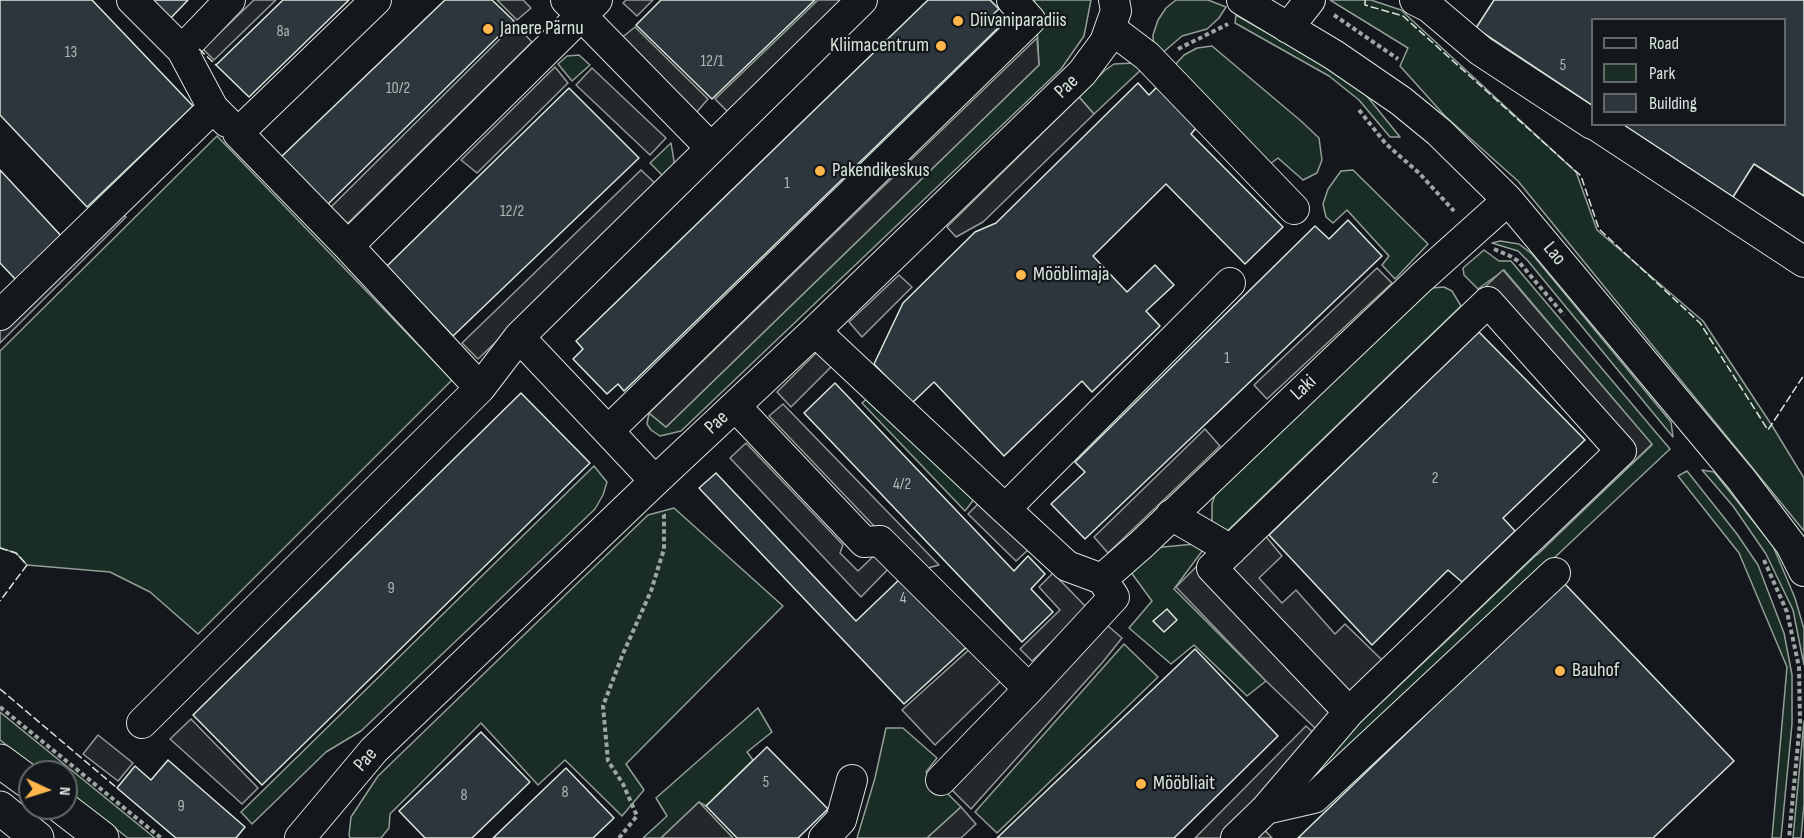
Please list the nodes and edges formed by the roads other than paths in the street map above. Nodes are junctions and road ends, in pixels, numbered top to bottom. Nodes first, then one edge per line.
1 (132, 0) edge
2 (230, 0) edge
3 (376, 0) edge
4 (862, 0) edge
5 (1012, 0) edge
6 (1242, 0) edge
7 (1310, 0) edge
8 (1415, 0) edge
9 (581, 5) edge
10 (1112, 14) edge
11 (1288, 28) junction
12 (182, 50) junction
13 (213, 108) junction
14 (1591, 123) edge
15 (1596, 126) edge
16 (238, 133) junction
17 (711, 148) junction
18 (1508, 200) junction
19 (1294, 209) dead end
20 (348, 246) junction
21 (1804, 262) edge
22 (1230, 283) dead end
23 (0, 315) edge
24 (815, 331) junction
25 (519, 337) junction
26 (480, 388) junction
27 (735, 406) junction
28 (608, 431) junction
29 (651, 485) junction
30 (1005, 509) junction
31 (1171, 514) junction
32 (1231, 550) junction
33 (1804, 571) edge
34 (1555, 573) dead end
35 (1102, 579) junction
36 (1029, 689) junction
37 (1348, 712) junction
38 (142, 723) dead end
39 (0, 761) edge
40 (18, 774) edge
41 (852, 780) dead end
42 (941, 780) dead end
43 (0, 808) edge
44 (1266, 808) junction
45 (78, 820) edge
46 (37, 838) edge
47 (102, 838) edge
48 (300, 838) edge
49 (824, 838) edge
50 (1236, 838) edge

1 - 12 street
2 - 12 street
3 - 16 street
4 - 17 street
5 - 28 street
6 - 11 street, Lao
7 - 11 street
8 - 14 street
9 - 17 street
9 - 20 street
10 - 19 street
10 - 24 street, Pae
11 - 18 street, Lao
12 - 13 street
13 - 16 street
13 - 23 street
15 - 21 street
16 - 20 street
17 - 25 street
18 - 31 street, Laki
18 - 33 street, Lao
20 - 26 street
22 - 30 street
24 - 27 street, Pae
24 - 30 street
25 - 26 street
25 - 28 street
26 - 38 street
27 - 29 street, Pae
27 - 36 street
28 - 29 street
29 - 48 street, Pae
30 - 35 street
31 - 32 street
31 - 35 street, Laki
32 - 37 street
32 - 37 street
34 - 44 street
35 - 36 street
36 - 42 street
37 - 44 street
39 - 40 main road
41 - 49 street
43 - 46 main road
44 - 50 street
45 - 47 main road

